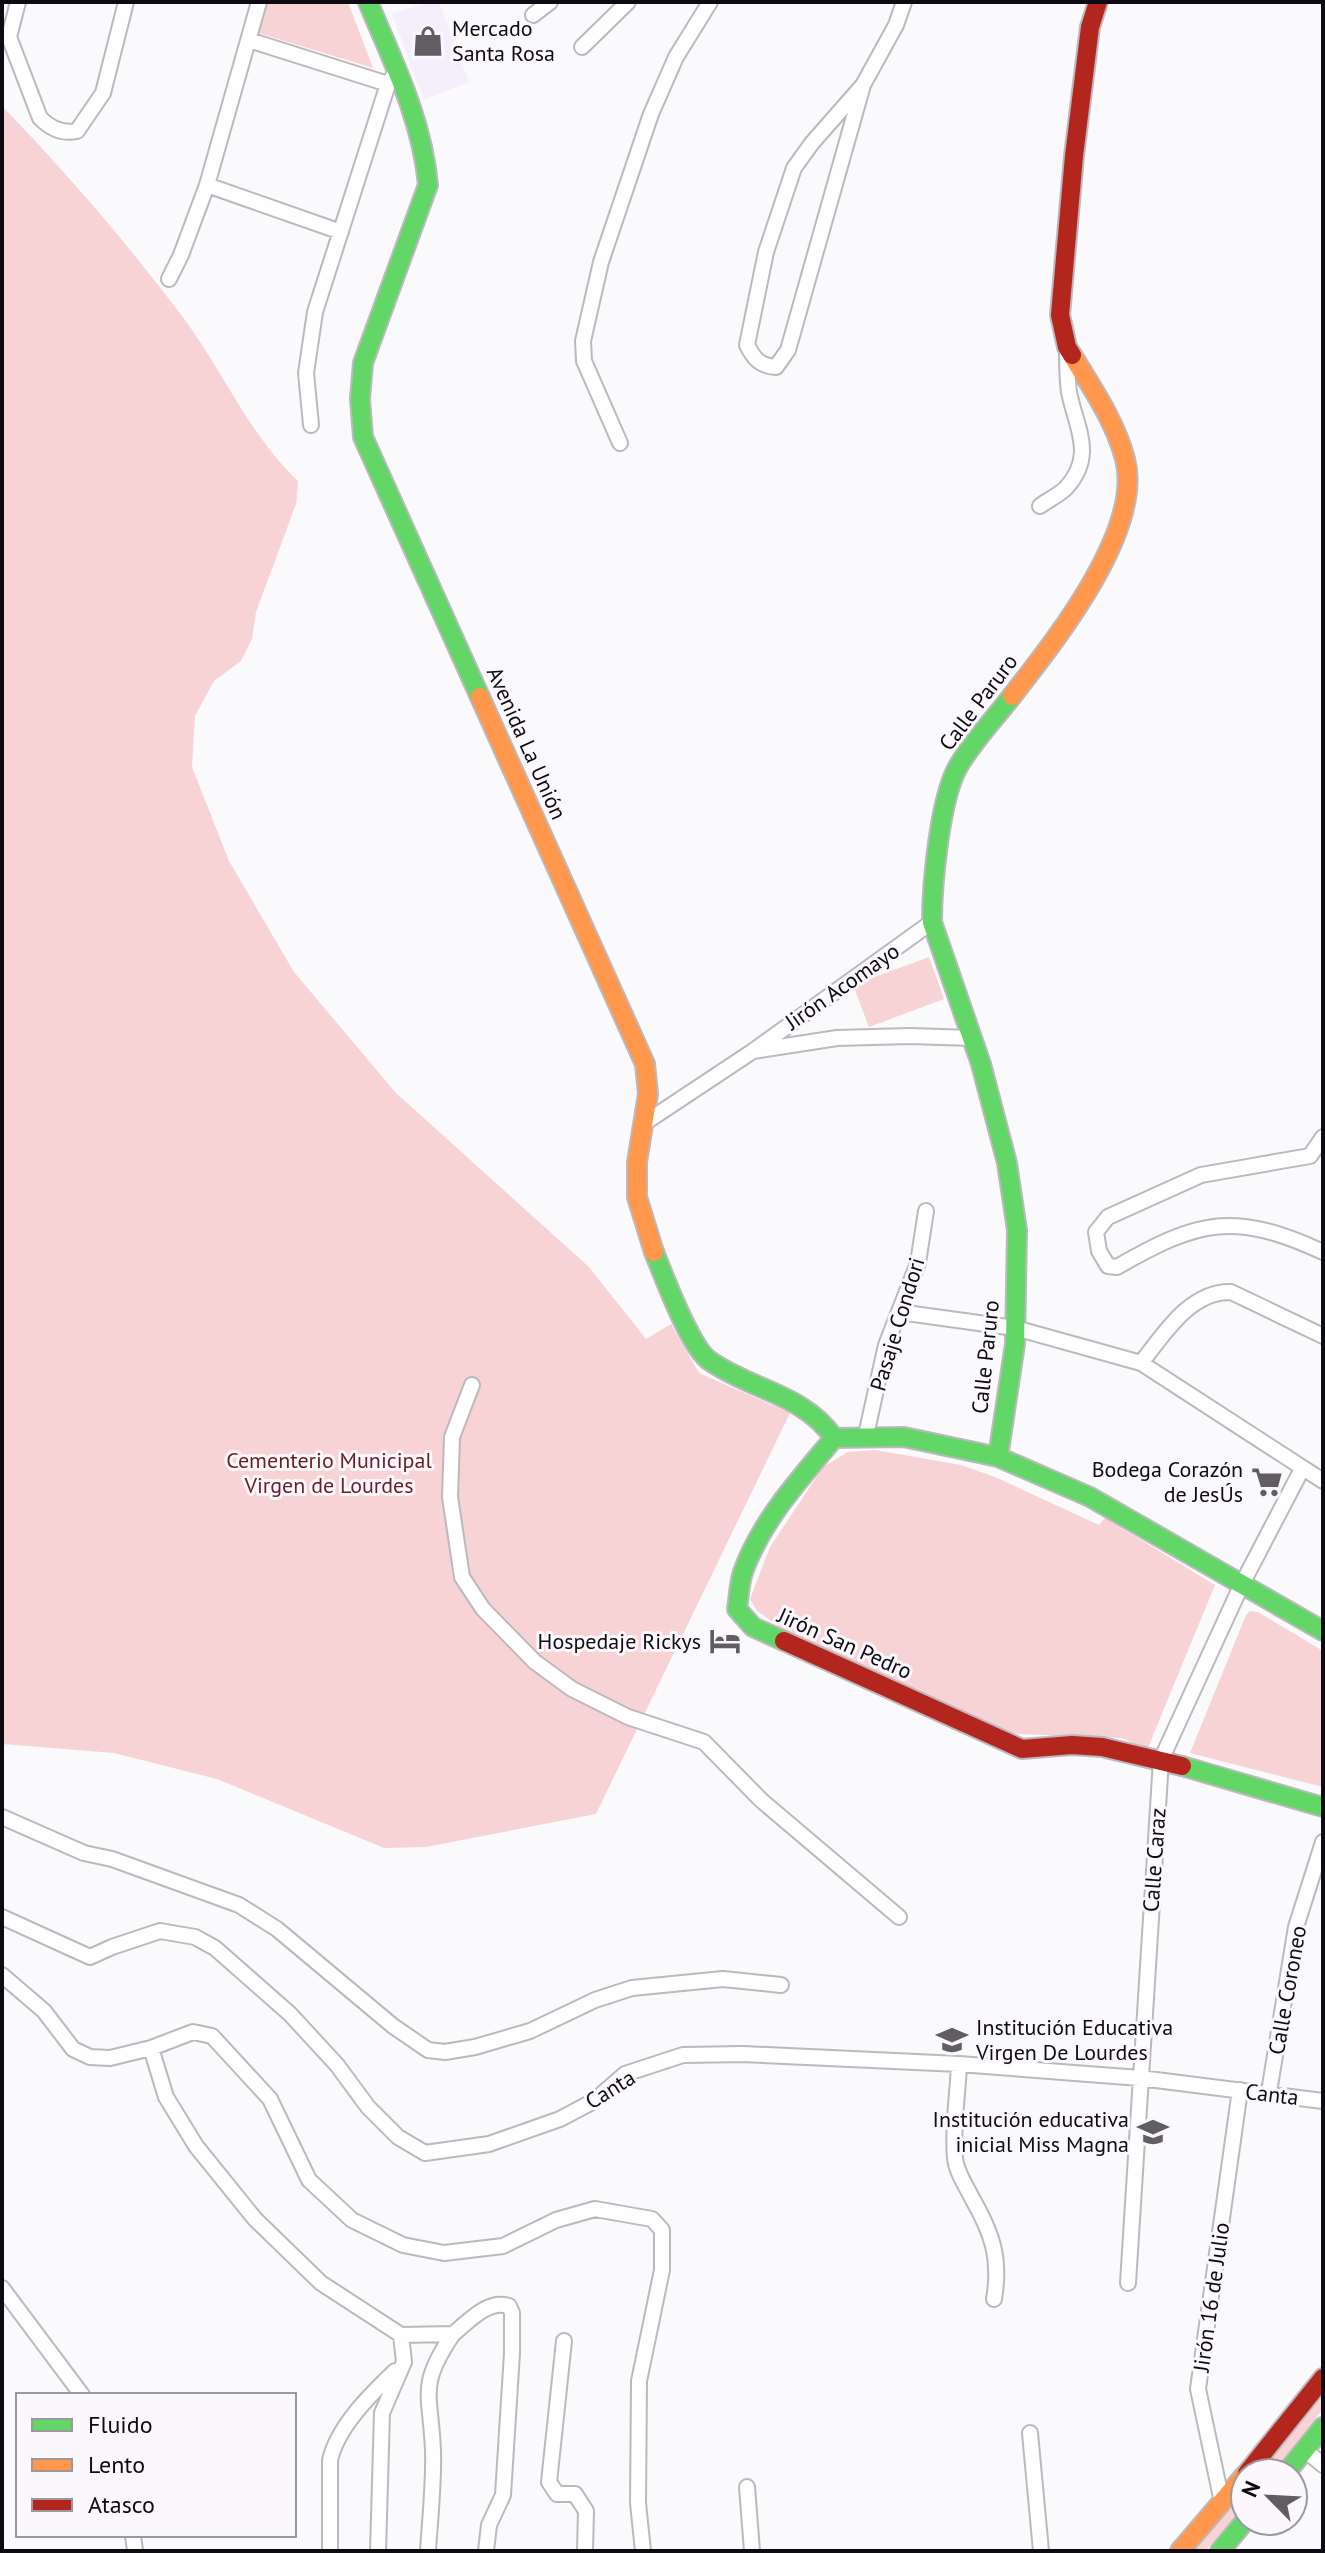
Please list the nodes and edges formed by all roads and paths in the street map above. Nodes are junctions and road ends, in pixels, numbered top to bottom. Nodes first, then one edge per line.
1 (18, 2) edge
2 (126, 2) edge
3 (259, 2) edge
4 (368, 2) edge
5 (550, 2) edge
6 (628, 2) edge
7 (710, 2) edge
8 (904, 2) edge
9 (1098, 2) edge
10 (533, 15) dead end
11 (5, 35) edge
12 (249, 40) junction
13 (582, 47) dead end
14 (392, 78) junction
15 (863, 85) junction
16 (207, 185) junction
17 (341, 232) junction
18 (169, 279) dead end
19 (1067, 347) junction
20 (311, 425) dead end
21 (620, 443) dead end
22 (1040, 506) dead end
23 (932, 922) junction
24 (972, 1038) junction
25 (753, 1051) junction
26 (643, 1124) junction
27 (1323, 1137) edge
28 (926, 1211) dead end
29 (1323, 1252) edge
30 (899, 1312) junction
31 (1015, 1328) junction
32 (1323, 1336) edge
33 (1141, 1363) junction
34 (472, 1385) dead end
35 (866, 1435) junction
36 (834, 1438) junction
37 (998, 1457) junction
38 (1302, 1469) junction
39 (1323, 1481) edge
40 (1241, 1586) junction
41 (1323, 1631) edge
42 (1161, 1760) junction
43 (1323, 1807) edge
44 (2, 1817) edge
45 (1323, 1842) edge
46 (2, 1917) edge
47 (899, 1917) dead end
48 (2, 1975) edge
49 (781, 1985) dead end
50 (151, 2048) junction
51 (959, 2064) junction
52 (1140, 2078) junction
53 (1240, 2090) junction
54 (1269, 2092) junction
55 (1323, 2101) edge
56 (1128, 2283) dead end
57 (2, 2288) edge
58 (994, 2299) dead end
59 (453, 2334) junction
60 (401, 2335) junction
61 (564, 2341) dead end
62 (404, 2362) junction
63 (1323, 2378) edge
64 (81, 2393) edge
65 (1323, 2427) edge
66 (1030, 2433) dead end
67 (1305, 2450) junction
68 (1260, 2457) edge
69 (1299, 2457) edge
70 (1323, 2465) edge
71 (747, 2487) dead end
72 (1229, 2494) edge
73 (1222, 2502) junction
74 (330, 2551) edge
75 (378, 2551) edge
76 (428, 2551) edge
77 (486, 2551) edge
78 (585, 2551) edge
79 (643, 2551) edge
80 (752, 2551) edge
81 (1041, 2551) edge
82 (1180, 2551) edge

1 - 11 street
2 - 11 street
3 - 12 street
4 - 14 main road, Avenida La Unión
5 - 10 street
6 - 13 street
7 - 21 street
8 - 15 street
9 - 19 main road, Calle Paruro
12 - 14 street
12 - 16 street
14 - 17 street
14 - 26 main road, Avenida La Unión
15 - 15 street
16 - 17 street
16 - 18 street
17 - 20 street
19 - 22 street
19 - 23 main road, Calle Paruro
23 - 24 main road, Calle Paruro
23 - 25 street, Jirón Acomayo
24 - 25 street, Jirón Acomayo
24 - 31 main road, Calle Paruro
25 - 26 street, Jirón Acomayo
26 - 36 main road, Avenida La Unión
27 - 29 street
28 - 30 street, Pasaje Condori
30 - 31 street
30 - 35 street, Pasaje Condori
31 - 33 street
31 - 37 main road, Calle Paruro
32 - 33 street
33 - 38 street
34 - 47 street
35 - 36 main road
35 - 37 main road
36 - 42 main road, Jirón San Pedro
37 - 40 main road
38 - 39 street
38 - 40 street, Calle Caraz
40 - 41 main road
40 - 42 street, Calle Caraz
42 - 43 main road, Jirón San Pedro
42 - 52 street, Calle Caraz
44 - 49 street
45 - 54 street, Calle Coroneo
46 - 51 street, Canta
48 - 50 street
50 - 60 street
50 - 79 street
51 - 52 street, Canta
51 - 58 street
52 - 53 street, Canta
52 - 56 street, Calle Caraz
53 - 54 street, Canta
53 - 73 street, Jirón 16 de Julio
54 - 55 street, Canta
57 - 64 street
59 - 60 street
59 - 76 street
59 - 77 street
60 - 62 street
61 - 78 street
62 - 74 street
62 - 75 street
63 - 68 main road
65 - 67 main road
66 - 81 street
67 - 69 main road
67 - 70 street
71 - 80 street
72 - 73 main road
73 - 82 main road

